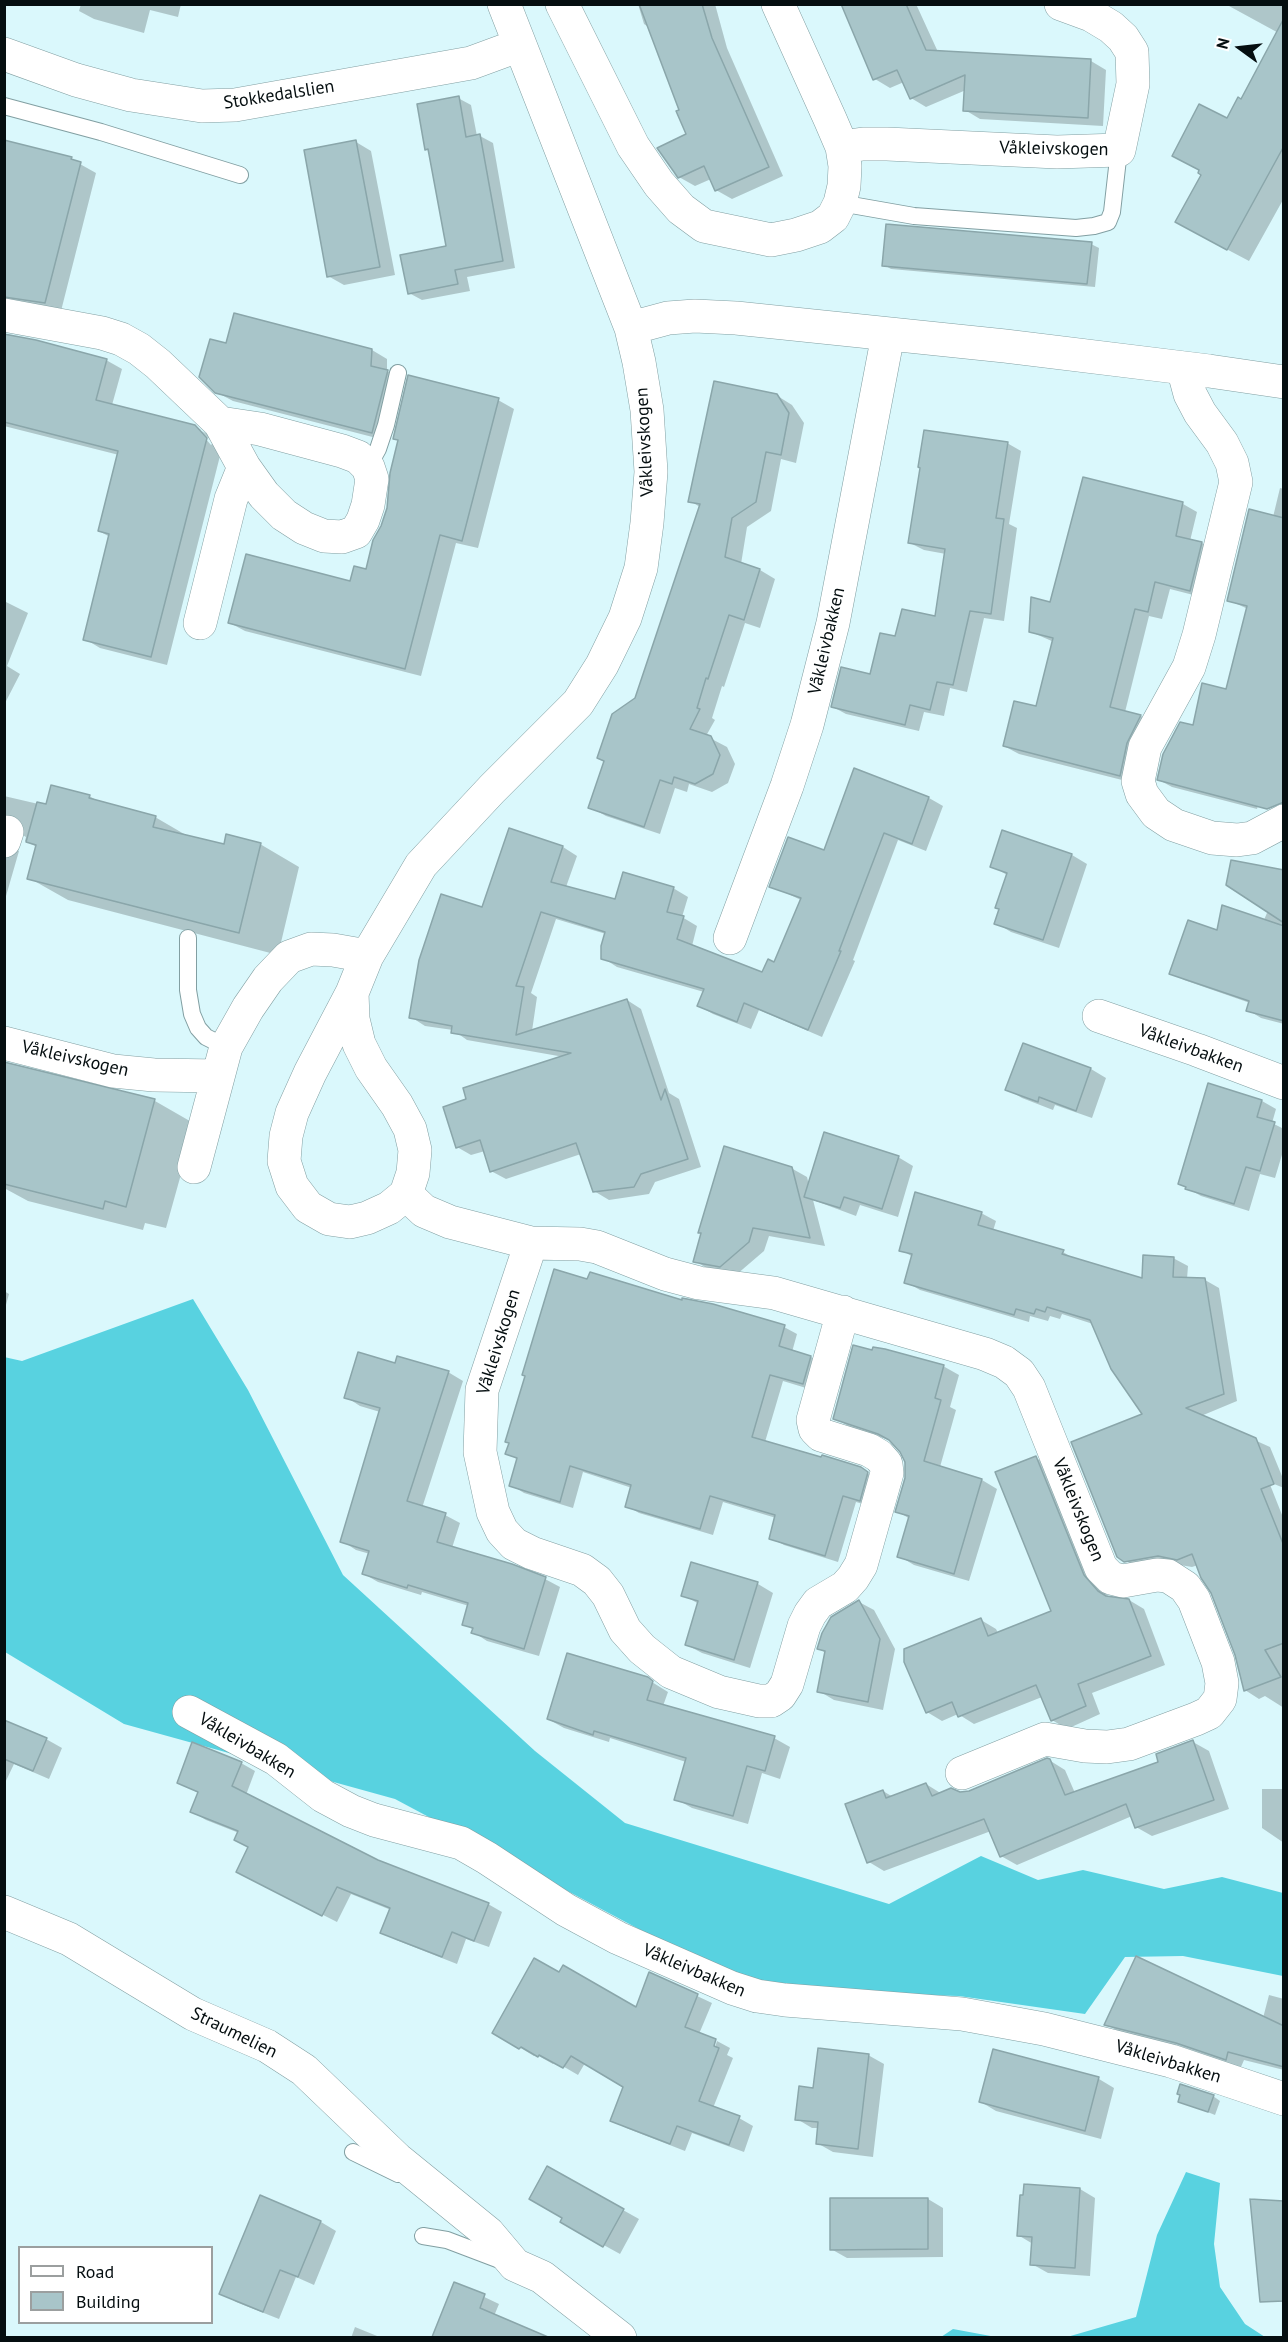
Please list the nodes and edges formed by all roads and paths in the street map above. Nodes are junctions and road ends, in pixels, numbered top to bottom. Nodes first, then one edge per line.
1 (504, 4) edge
2 (562, 4) edge
3 (778, 4) edge
4 (1061, 4) edge
5 (1100, 12) edge
6 (520, 45) junction
7 (4, 54) edge
8 (4, 106) edge
9 (842, 147) junction
10 (1119, 150) junction
11 (240, 175) dead end
12 (840, 203) junction
13 (4, 315) edge
14 (631, 328) junction
15 (888, 335) junction
16 (1183, 368) junction
17 (398, 373) dead end
18 (1284, 382) edge
19 (219, 423) junction
20 (244, 467) junction
21 (368, 467) junction
22 (200, 623) dead end
23 (1284, 821) edge
24 (188, 938) dead end
25 (730, 938) dead end
26 (367, 956) junction
27 (352, 993) junction
28 (1099, 1016) dead end
29 (4, 1043) edge
30 (222, 1061) junction
31 (1284, 1083) edge
32 (194, 1167) dead end
33 (406, 1194) junction
34 (531, 1243) junction
35 (843, 1312) junction
36 (189, 1712) dead end
37 (962, 1773) dead end
38 (4, 1912) edge
39 (1284, 2099) edge
40 (353, 2152) dead end
41 (437, 2193) junction
42 (423, 2236) dead end
43 (515, 2265) junction
44 (620, 2337) edge

1 - 6 street, Våkleivskogen
2 - 12 street
3 - 9 street
4 - 5 street, Våkleivskogen
5 - 10 street, Våkleivskogen
6 - 7 street, Stokkedalslien
6 - 14 street, Våkleivskogen
8 - 11 lane
9 - 10 street, Våkleivskogen
9 - 12 street
10 - 12 lane
13 - 19 street
14 - 15 street
14 - 26 street, Våkleivskogen
15 - 16 street
15 - 25 street, Våkleivbakken
16 - 18 street
16 - 23 street
17 - 21 lane
19 - 20 street
19 - 21 street
20 - 21 street
20 - 22 street
24 - 30 lane
26 - 27 street, Våkleivskogen
26 - 30 street
27 - 33 street, Våkleivskogen
27 - 33 street, Våkleivskogen
28 - 31 street, Våkleivbakken
29 - 30 street, Våkleivskogen
30 - 32 street
33 - 34 street, Våkleivskogen
34 - 35 street, Våkleivskogen
34 - 35 street, Våkleivskogen
35 - 37 street, Våkleivskogen
36 - 39 street, Våkleivbakken
38 - 41 street, Straumelien
40 - 41 lane, Straumelien
41 - 43 street, Straumelien
42 - 43 lane, Straumelien
43 - 44 street, Straumelien

